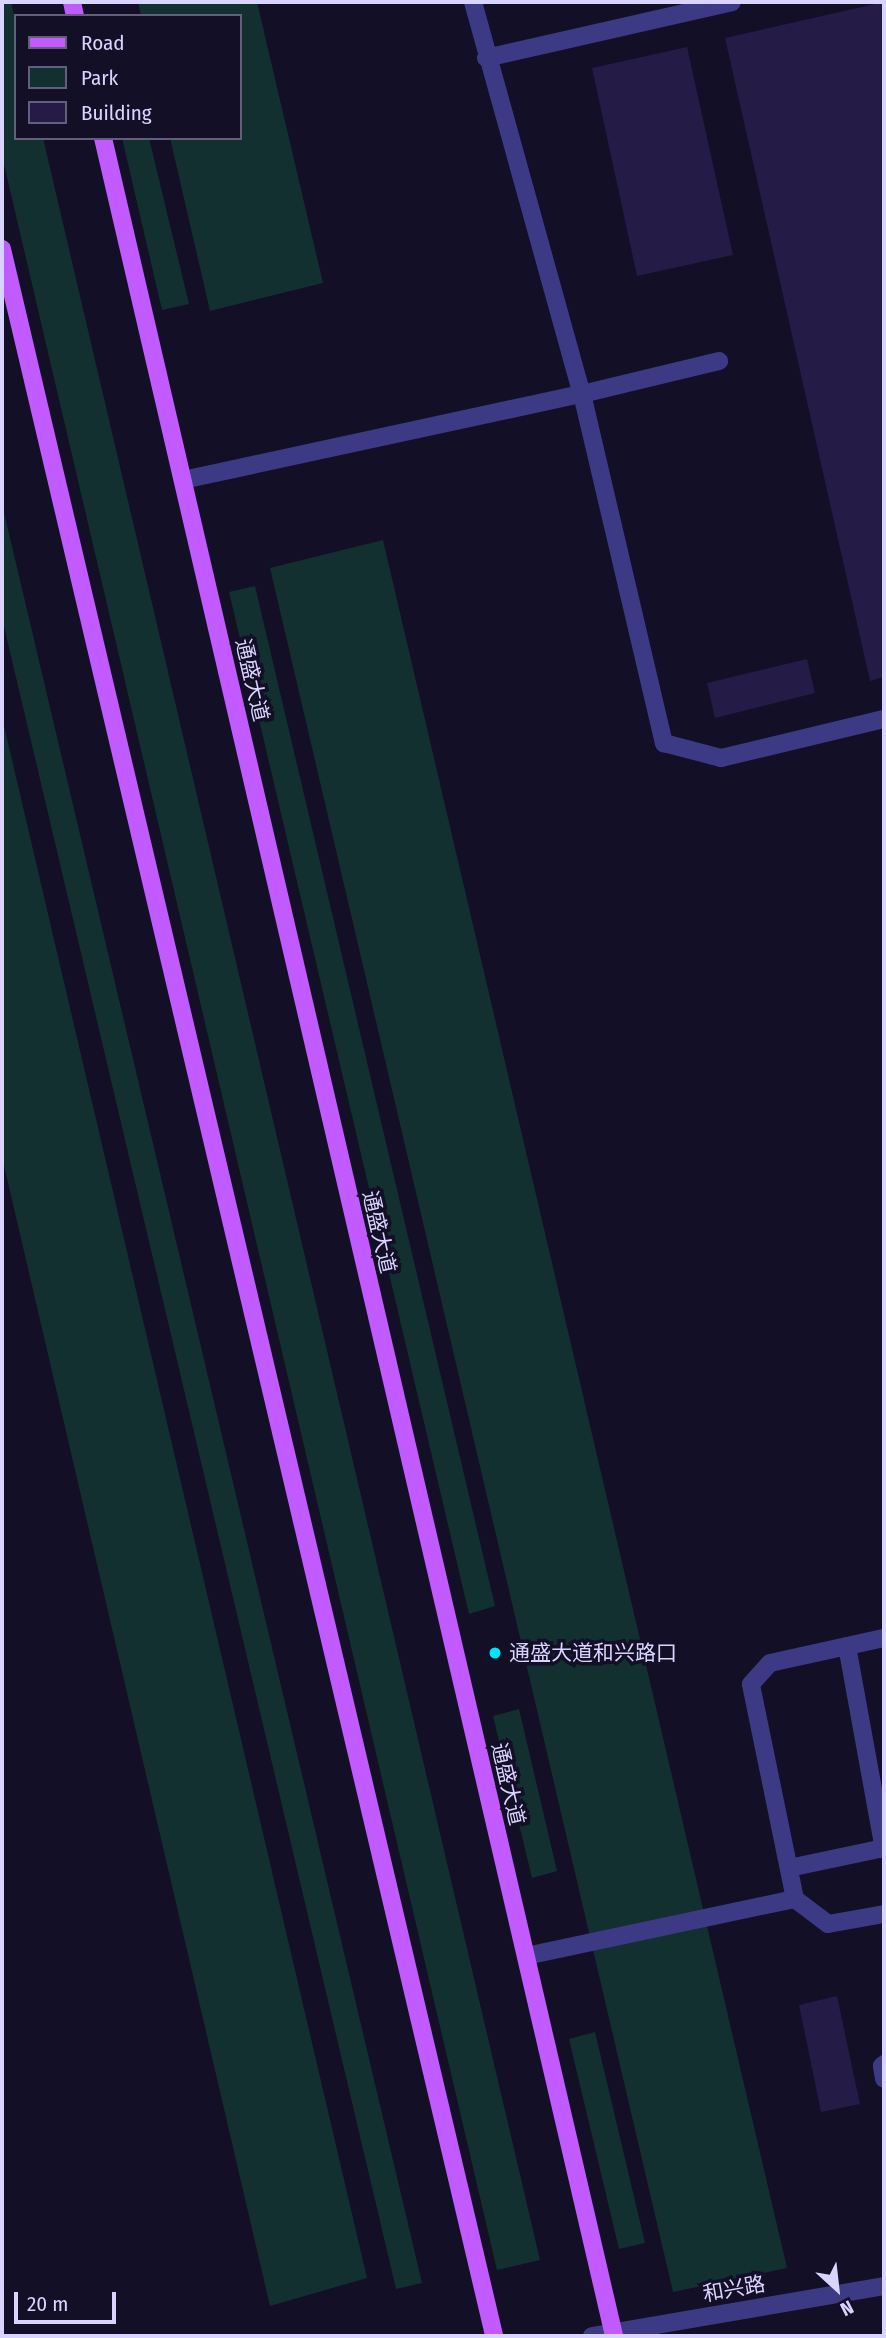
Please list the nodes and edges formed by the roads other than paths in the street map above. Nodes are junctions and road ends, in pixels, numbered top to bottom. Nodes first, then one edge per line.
1 (472, 2) edge
2 (732, 2) edge
3 (486, 58) junction
4 (103, 140) edge
5 (2, 249) edge
6 (719, 361) dead end
7 (582, 394) junction
8 (183, 480) junction
9 (884, 719) edge
10 (884, 1638) edge
11 (846, 1646) junction
12 (884, 1849) edge
13 (789, 1868) junction
14 (795, 1899) junction
15 (884, 1914) edge
16 (526, 1956) junction
17 (884, 2064) edge
18 (884, 2079) edge
19 (884, 2286) edge
20 (614, 2335) edge
21 (494, 2336) edge
22 (592, 2336) edge

1 - 3 street
2 - 3 street
3 - 7 street
4 - 8 main road, 通盛大道
5 - 21 main road
6 - 7 street
7 - 8 street
7 - 9 street
8 - 16 main road, 通盛大道
10 - 11 street
11 - 12 street
11 - 13 street
12 - 13 street
13 - 14 street
14 - 15 street
14 - 16 street
16 - 20 main road, 通盛大道
17 - 18 street
19 - 20 street, 和兴路
20 - 22 street, 和兴路

